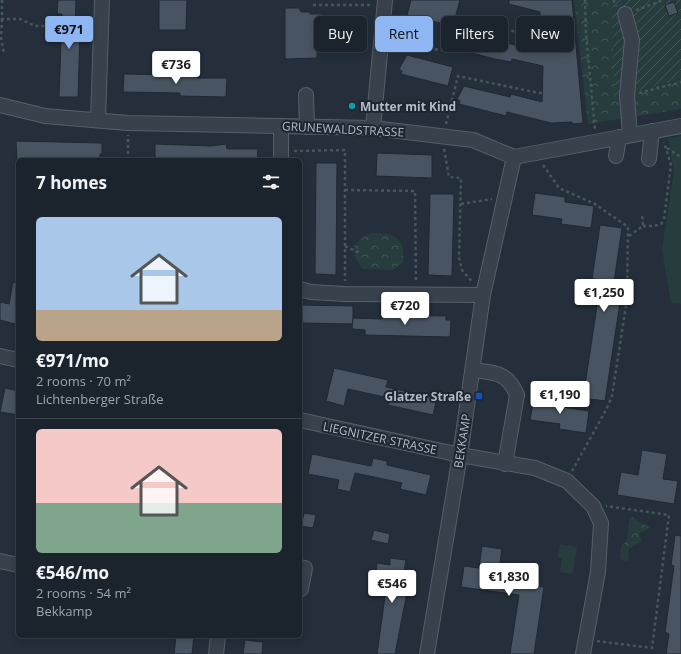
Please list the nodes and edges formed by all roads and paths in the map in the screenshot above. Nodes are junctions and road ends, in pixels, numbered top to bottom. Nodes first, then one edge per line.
1 (2, 0) edge
2 (102, 0) edge
3 (585, 0) edge
4 (664, 0) edge
5 (384, 3) edge
6 (313, 5) dead end
7 (625, 14) joint
8 (383, 16) edge
9 (2, 19) junction
10 (101, 30) junction
11 (516, 31) edge
12 (433, 49) edge
13 (380, 52) edge
14 (4, 54) dead end
15 (681, 82) edge
16 (564, 92) dead end
17 (306, 95) dead end
18 (627, 96) junction
19 (0, 105) edge
20 (98, 120) junction
21 (128, 123) junction
22 (281, 126) junction
23 (681, 126) edge
24 (306, 127) junction
25 (373, 128) junction
26 (652, 132) junction
27 (442, 136) junction
28 (625, 136) junction
29 (596, 141) junction
30 (534, 153) junction
31 (281, 156) edge
32 (616, 156) dead end
33 (514, 157) junction
34 (681, 157) edge
35 (128, 158) edge
36 (649, 159) dead end
37 (345, 190) junction
38 (505, 196) junction
39 (461, 204) junction
40 (642, 214) dead end
41 (643, 226) junction
42 (628, 236) junction
43 (345, 246) junction
44 (360, 253) dead end
45 (302, 290) edge
46 (345, 294) junction
47 (416, 294) junction
48 (484, 295) junction
49 (0, 356) edge
50 (16, 360) edge
51 (473, 370) junction
52 (302, 420) edge
53 (460, 455) junction
54 (505, 464) junction
55 (567, 481) junction
56 (593, 506) junction
57 (0, 561) edge
58 (16, 565) edge
59 (302, 567) edge
60 (302, 584) edge
61 (218, 638) edge
62 (586, 640) junction
63 (216, 654) edge
64 (427, 654) edge
65 (583, 654) edge

1 - 9 path
2 - 10 street
3 - 29 path
4 - 7 path
5 - 6 path
5 - 8 street
7 - 18 street
9 - 10 path
9 - 14 path
10 - 20 street
11 - 12 path
13 - 25 street
15 - 18 path
16 - 27 path
17 - 24 street
18 - 28 street
19 - 20 street, GRUNEWALDSTRASSE
20 - 21 street, GRUNEWALDSTRASSE
21 - 22 street, GRUNEWALDSTRASSE
21 - 35 path
22 - 24 street, GRUNEWALDSTRASSE
22 - 31 street
23 - 26 street
24 - 25 street, GRUNEWALDSTRASSE
25 - 27 street, GRUNEWALDSTRASSE
26 - 28 street
26 - 36 street
27 - 33 street, GRUNEWALDSTRASSE
27 - 39 path
28 - 29 street
28 - 32 street
29 - 30 street
30 - 33 street
30 - 42 path
31 - 37 path
33 - 38 street, BEKKAMP
34 - 41 path
37 - 43 path
37 - 47 path
38 - 39 path
38 - 48 street, BEKKAMP
39 - 48 path
40 - 41 path
41 - 42 path
42 - 55 path
43 - 44 path
43 - 46 path
45 - 46 street
46 - 47 street
47 - 48 street
48 - 51 street, BEKKAMP
49 - 50 street
51 - 53 street, BEKKAMP
51 - 54 street
52 - 53 street, LIEGNITZER STRASSE
53 - 54 street
53 - 64 street, BEKKAMP
54 - 55 street
55 - 56 street
56 - 62 street
56 - 62 path
57 - 58 street
59 - 60 street
61 - 63 street
62 - 65 street

